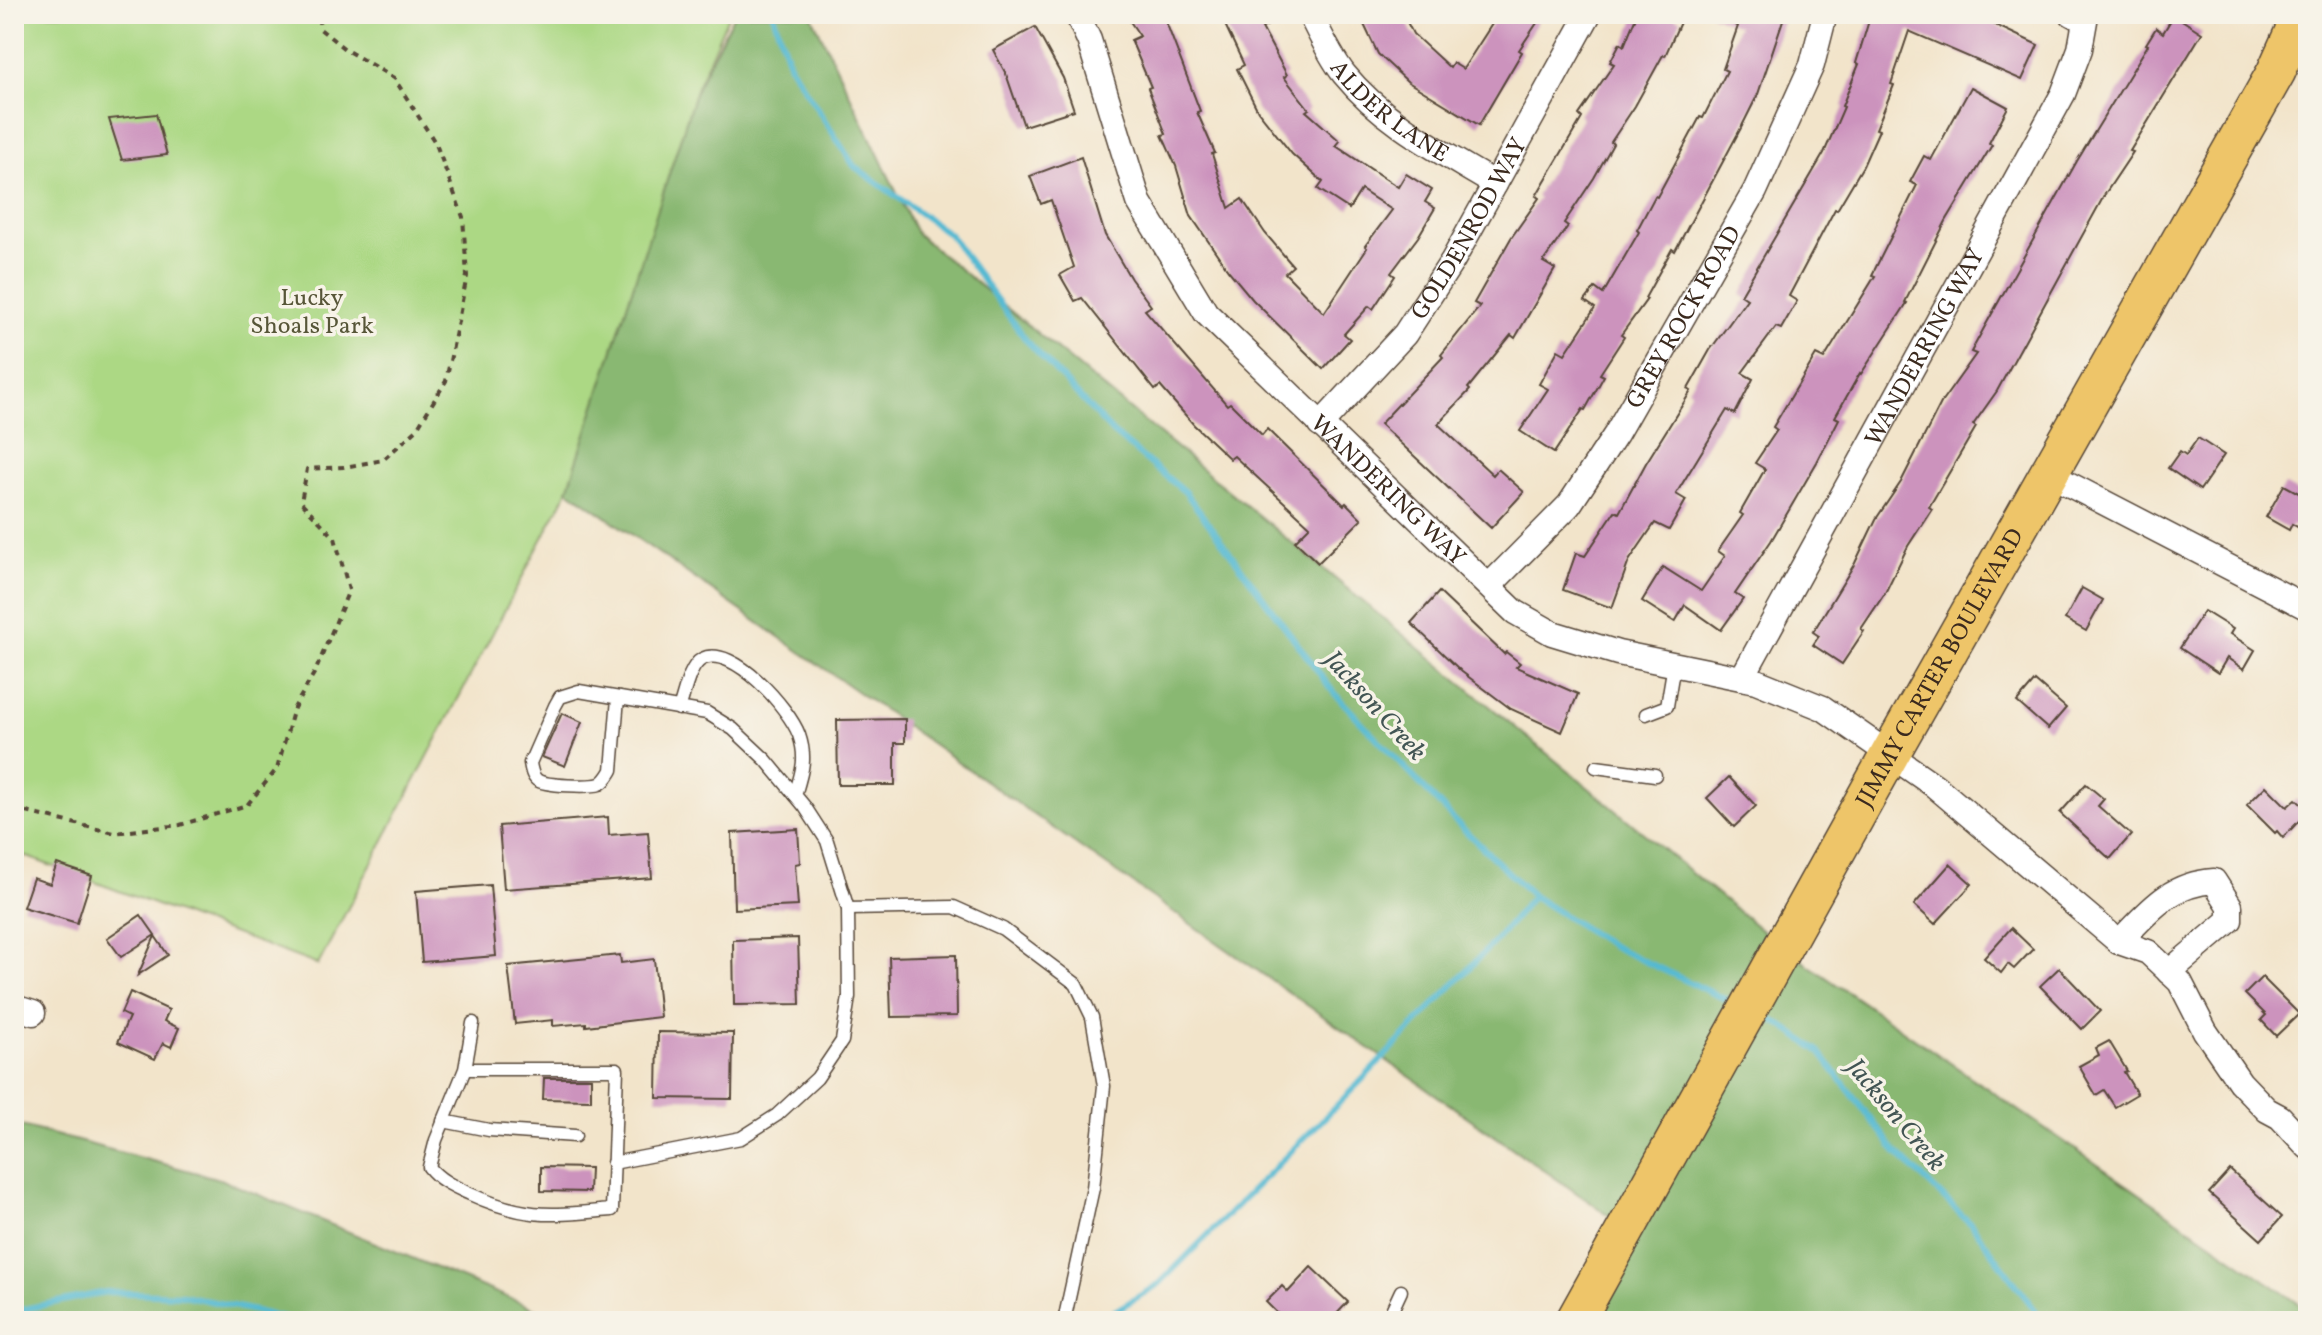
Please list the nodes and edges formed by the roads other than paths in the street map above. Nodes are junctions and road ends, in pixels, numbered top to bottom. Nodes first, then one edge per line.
1 (1077, 14) edge
2 (1310, 14) edge
3 (1589, 14) edge
4 (1825, 14) edge
5 (2072, 14) edge
6 (2302, 14) edge
7 (1495, 184) junction
8 (1320, 425) junction
9 (2049, 474) junction
10 (1489, 586) junction
11 (2308, 608) edge
12 (1674, 664) junction
13 (1742, 678) junction
14 (618, 698) junction
15 (679, 709) junction
16 (1646, 714) dead end
17 (1890, 754) junction
18 (1596, 767) dead end
19 (1655, 775) dead end
20 (795, 795) junction
21 (848, 909) junction
22 (2119, 942) junction
23 (2169, 972) junction
24 (473, 1023) dead end
25 (465, 1069) junction
26 (443, 1121) junction
27 (575, 1136) dead end
28 (2308, 1147) edge
29 (613, 1163) junction
30 (1401, 1291) dead end
31 (1574, 1316) edge
32 (1064, 1321) edge
33 (1387, 1321) edge

1 - 8 street, WANDERING WAY
2 - 7 street, ALDER LANE
3 - 7 street, GOLDENROD WAY
4 - 10 street, GREY ROCK ROAD
5 - 13 street, WANDERRING WAY
6 - 9 main road, JIMMY CARTER BOULEVARD
7 - 8 street, GOLDENROD WAY
8 - 10 street, WANDERING WAY
9 - 11 street
9 - 17 main road, JIMMY CARTER BOULEVARD
10 - 12 street, WANDERING WAY
12 - 13 street, WANDERING WAY
12 - 16 lane
13 - 17 street, WANDERING WAY
14 - 14 lane
14 - 15 lane
15 - 20 lane
15 - 20 lane
17 - 22 street, WANDERING WAY
17 - 31 main road, JIMMY CARTER BOULEVARD
18 - 19 lane
20 - 21 lane
21 - 29 lane
21 - 32 lane
22 - 23 street, WANDERING WAY
22 - 23 street
23 - 28 street, WANDERING WAY
24 - 25 lane
25 - 26 lane
25 - 29 lane
26 - 27 lane
26 - 29 lane
30 - 33 lane

